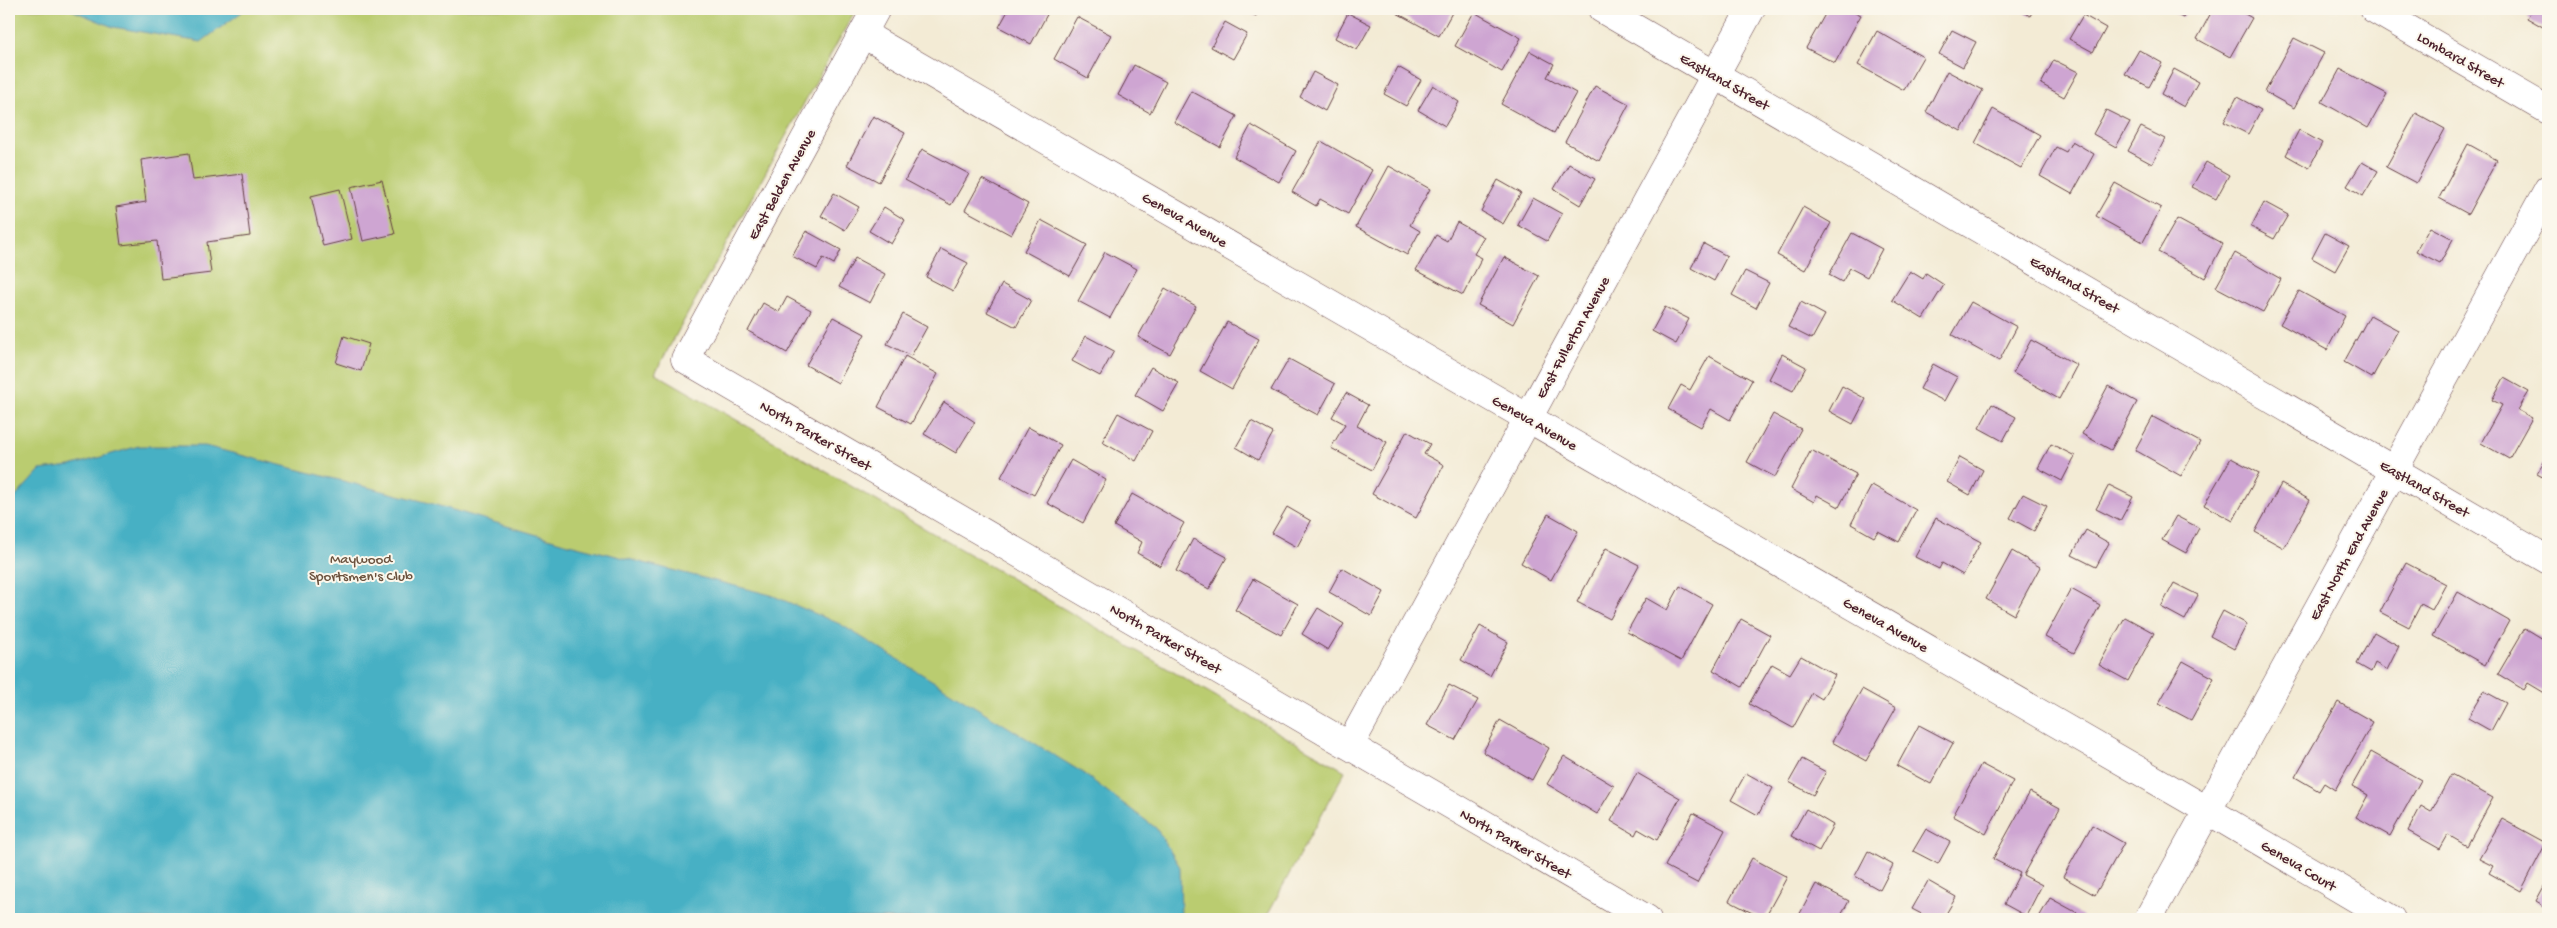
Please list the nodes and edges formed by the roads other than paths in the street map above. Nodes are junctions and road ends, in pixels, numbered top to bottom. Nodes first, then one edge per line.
1 (876, 9) edge
2 (1602, 9) edge
3 (1751, 9) edge
4 (2374, 9) edge
5 (863, 34) junction
6 (1715, 75) junction
7 (2548, 110) edge
8 (2548, 188) edge
9 (685, 359) joint
10 (1529, 418) junction
11 (2394, 470) junction
12 (2548, 560) edge
13 (1350, 745) junction
14 (2208, 810) junction
15 (1647, 919) edge
16 (2148, 919) edge
17 (2391, 919) edge

1 - 5 street, East Belden Avenue
2 - 6 street, Eastland Street
3 - 6 street, East Fullerton Avenue
4 - 7 street, Lombard Street
5 - 9 street, East Belden Avenue
5 - 10 street, Geneva Avenue
6 - 10 street, East Fullerton Avenue
6 - 11 street, Eastland Street
8 - 11 street, East North End Avenue
9 - 13 street, North Parker Street
10 - 13 street, East Fullerton Avenue
10 - 14 street, Geneva Avenue
11 - 12 street, Eastland Street
11 - 14 street, East North End Avenue
13 - 15 street, North Parker Street
14 - 16 street, East North End Avenue
14 - 17 street, Geneva Court

